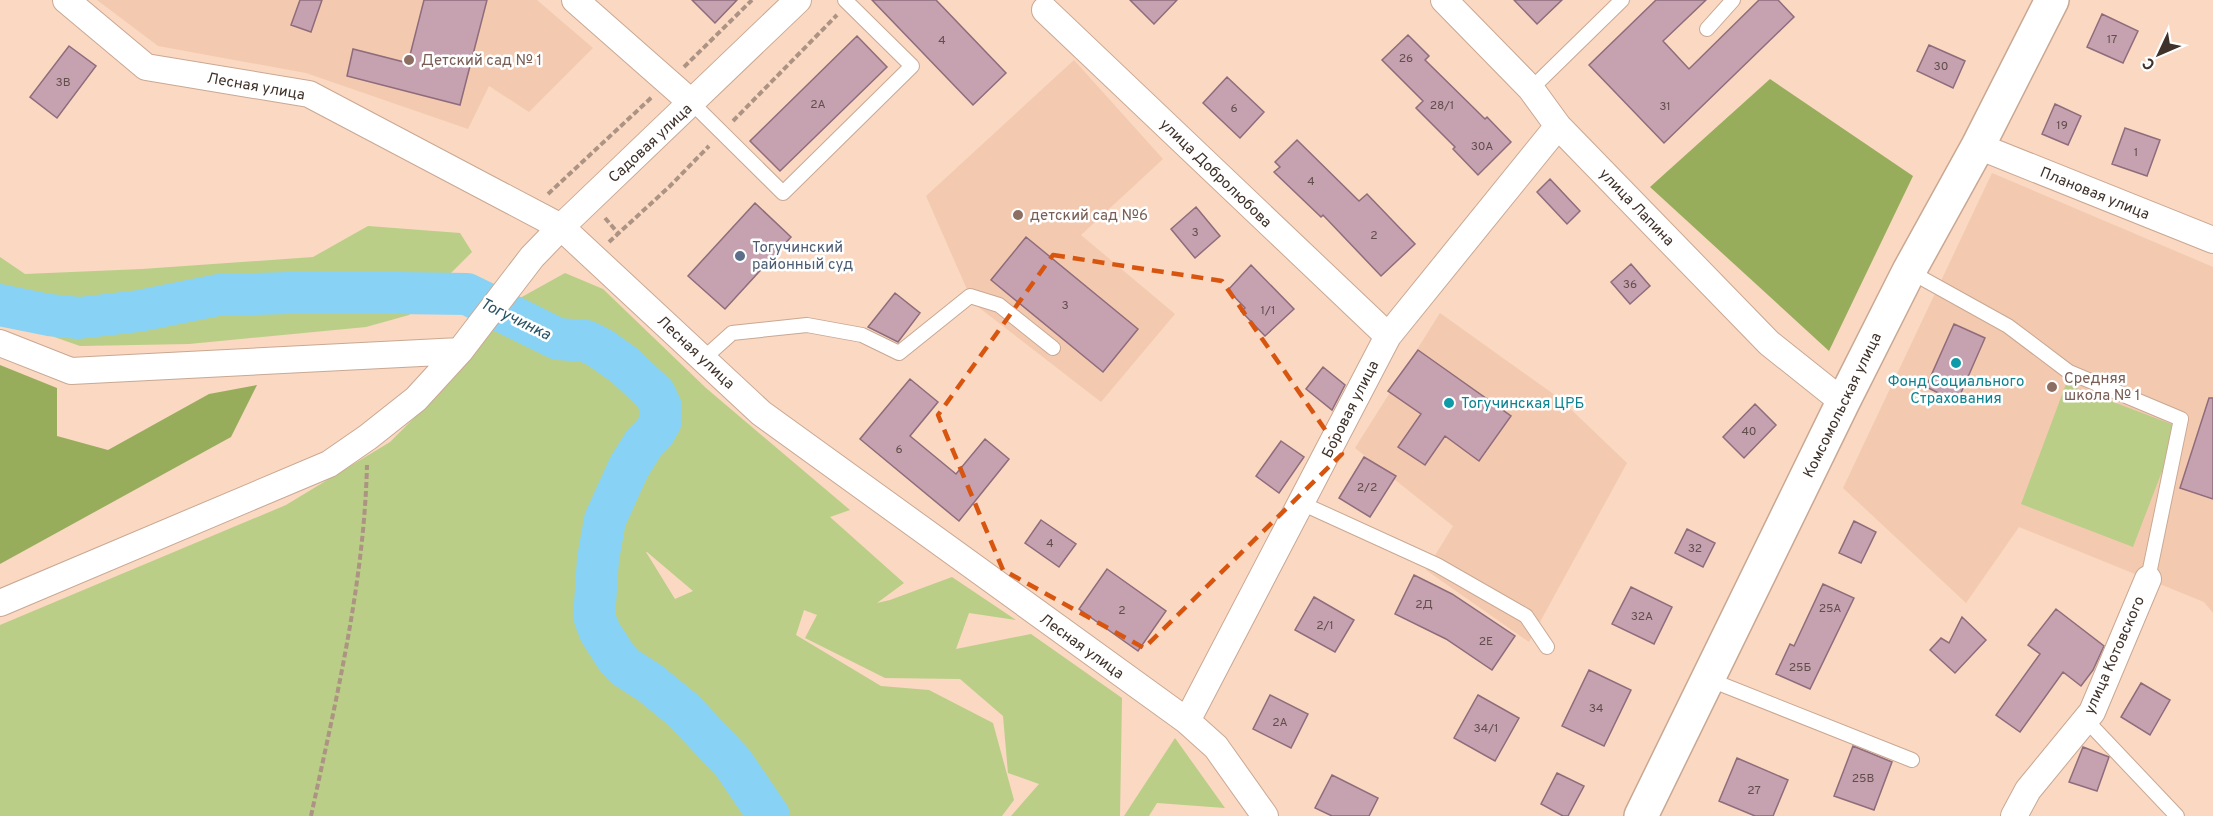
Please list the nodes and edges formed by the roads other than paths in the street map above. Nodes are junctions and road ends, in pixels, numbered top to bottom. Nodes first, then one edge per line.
1 (66, 0) edge
2 (575, 0) edge
3 (798, 0) edge
4 (844, 0) edge
5 (1444, 0) edge
6 (1622, 0) edge
7 (1733, 0) edge
8 (2052, 0) edge
9 (1045, 10) dead end
10 (1707, 29) dead end
11 (1531, 89) junction
12 (692, 103) junction
13 (1558, 126) junction
14 (1978, 146) junction
15 (561, 227) junction
16 (2213, 240) edge
17 (1909, 271) junction
18 (1388, 336) junction
19 (0, 343) edge
20 (1053, 348) dead end
21 (460, 351) junction
22 (703, 359) junction
23 (1842, 402) junction
24 (1301, 503) junction
25 (2148, 579) joint
26 (0, 603) edge
27 (1547, 647) dead end
28 (1708, 678) junction
29 (2086, 720) junction
30 (1187, 721) junction
31 (1912, 760) dead end
32 (1260, 813) edge
33 (1641, 816) edge
34 (2014, 816) edge
35 (2177, 816) edge

1 - 15 street, Лесная улица
2 - 12 street
3 - 12 street, Садовая улица
4 - 12 lane
5 - 11 street, улица Лапина
6 - 11 lane
7 - 10 lane
8 - 14 main road, Комсомольская улица
9 - 18 street, улица Добролюбова
11 - 13 street, улица Лапина
12 - 15 street, Садовая улица
13 - 18 street, Боровая улица
13 - 23 street, улица Лапина
14 - 16 street, Плановая улица
14 - 17 main road, Комсомольская улица
15 - 21 street, Садовая улица
15 - 22 street, Лесная улица
17 - 23 main road, Комсомольская улица
17 - 25 lane
18 - 24 street, Боровая улица
19 - 21 street
20 - 22 lane
21 - 26 street, Садовая улица
22 - 30 street, Лесная улица
23 - 28 main road, Комсомольская улица
24 - 27 lane
24 - 30 street, Боровая улица
25 - 29 street, улица Котовского
28 - 31 lane
28 - 33 main road, Комсомольская улица
29 - 34 street, улица Котовского
29 - 35 lane
30 - 32 street, Лесная улица

